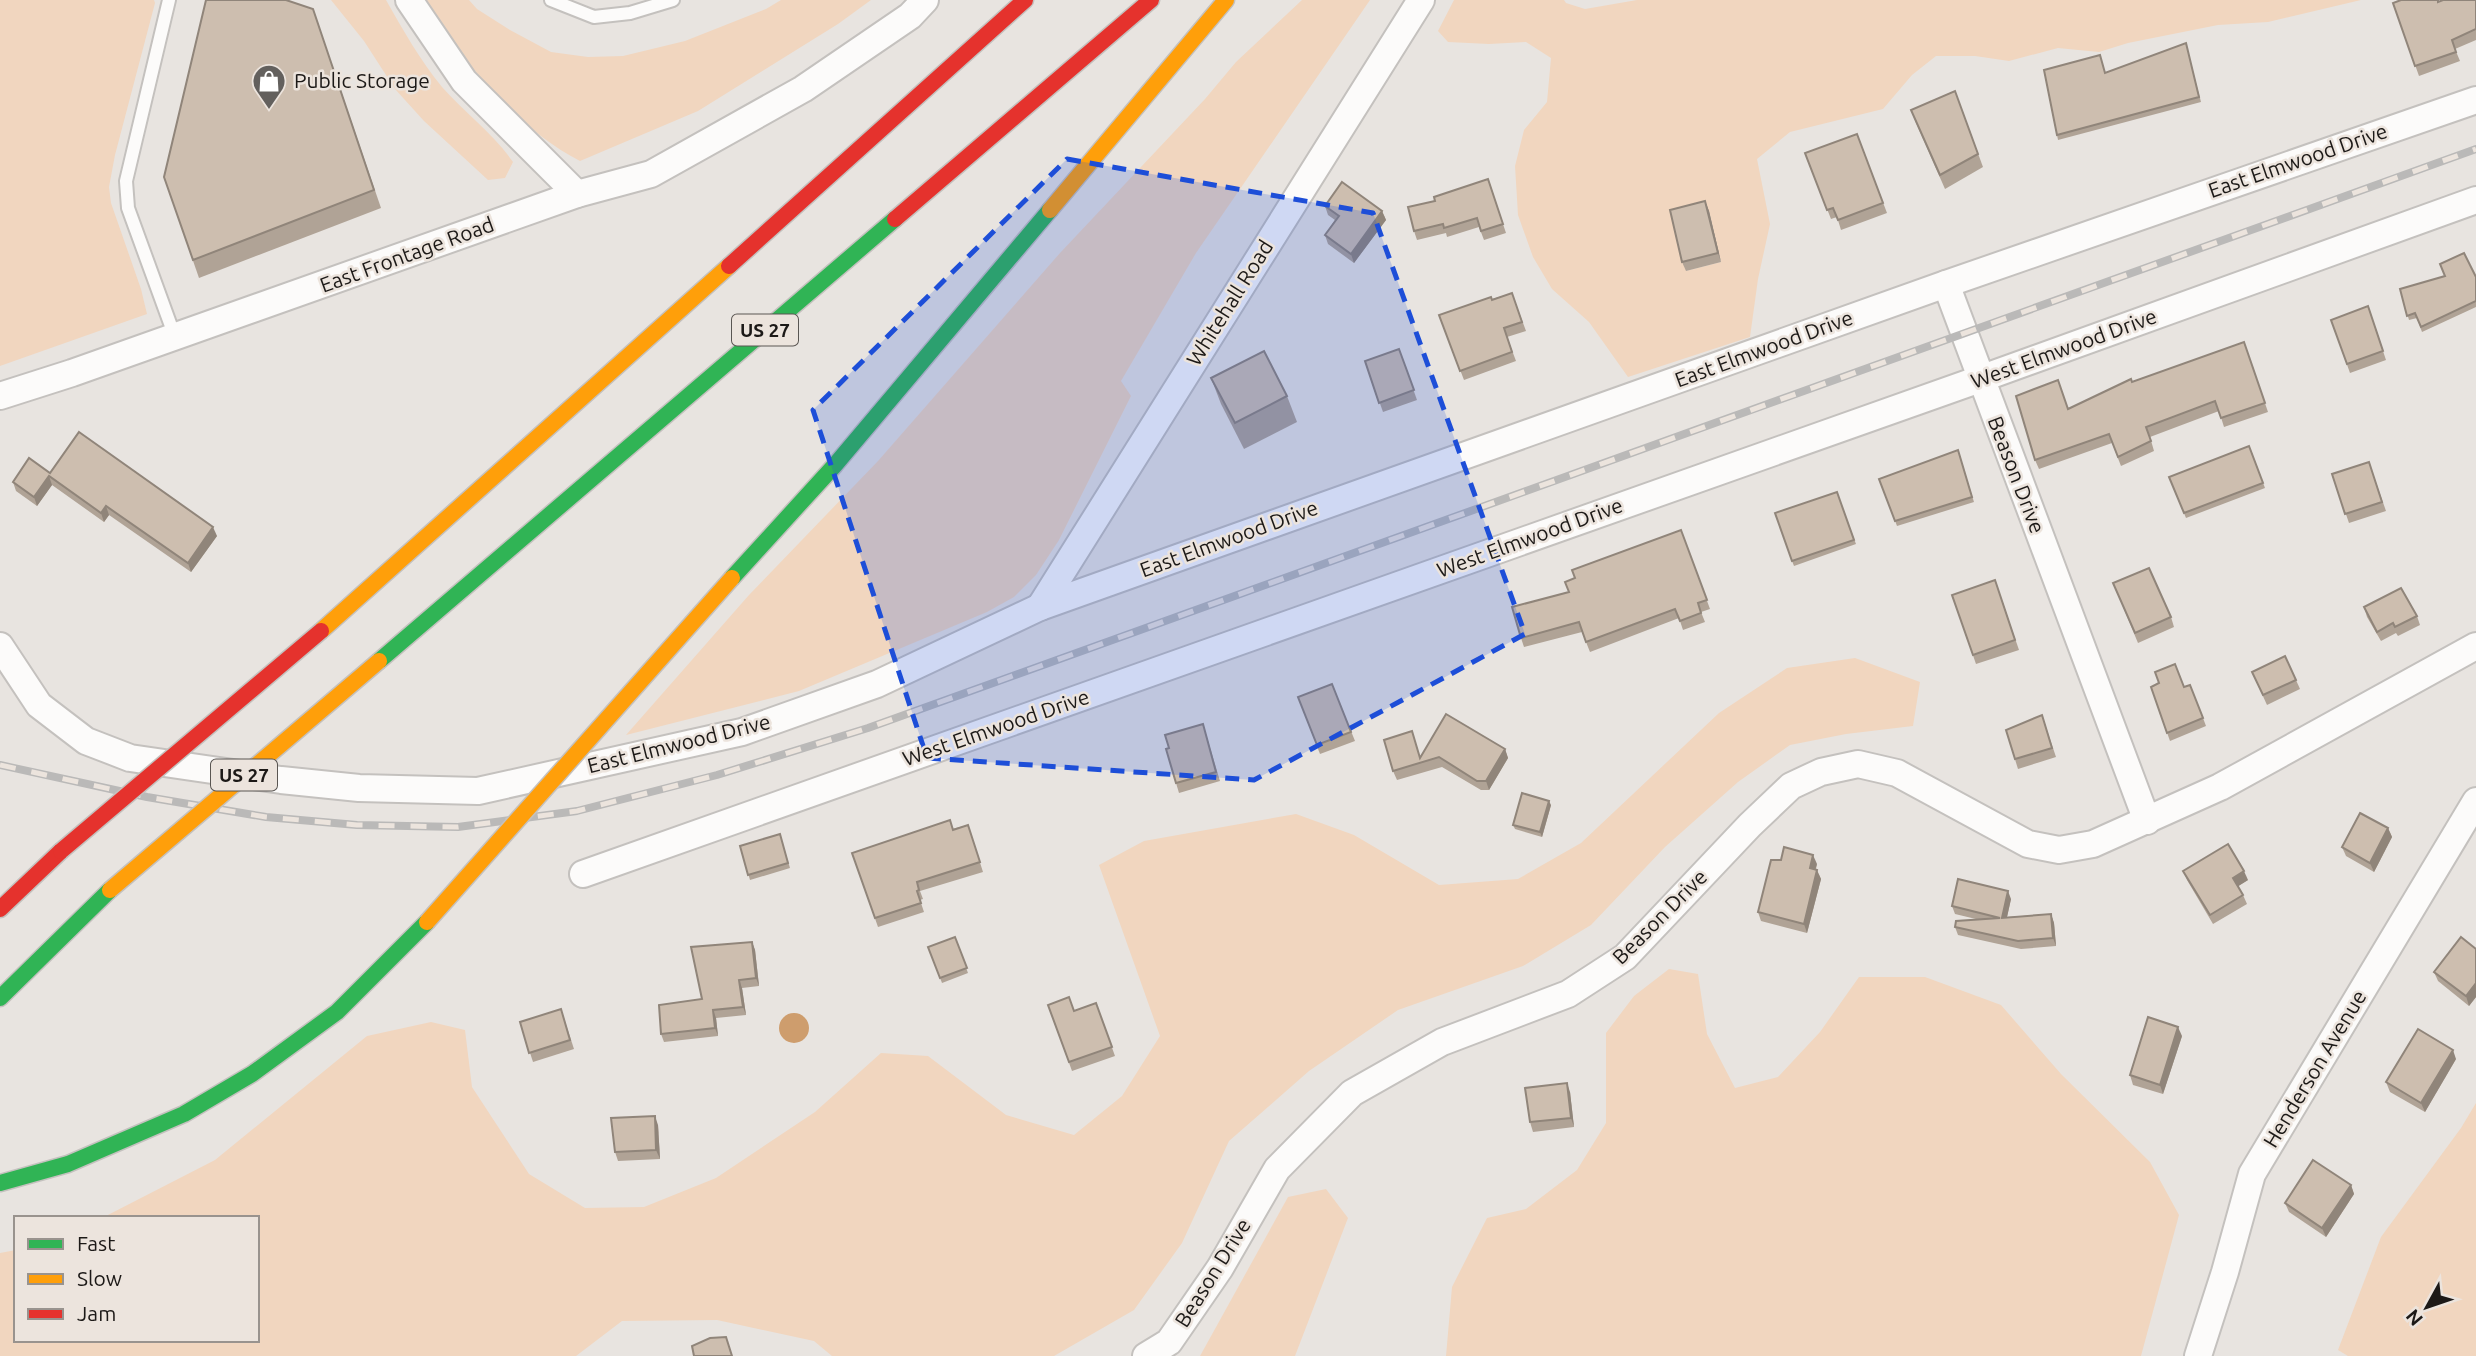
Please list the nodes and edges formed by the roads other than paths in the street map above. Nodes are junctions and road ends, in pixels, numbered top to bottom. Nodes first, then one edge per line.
1 (169, 0) edge
2 (409, 0) edge
3 (551, 0) edge
4 (673, 0) edge
5 (925, 0) edge
6 (1025, 0) edge
7 (1150, 0) edge
8 (1226, 0) edge
9 (1420, 0) edge
10 (2476, 100) edge
11 (577, 194) junction
12 (2476, 200) edge
13 (1946, 284) junction
14 (174, 337) junction
15 (1980, 379) junction
16 (0, 396) edge
17 (1040, 607) junction
18 (0, 646) edge
19 (2476, 646) edge
20 (2476, 802) edge
21 (2147, 821) junction
22 (61, 851) junction
23 (12, 873) dead end
24 (583, 874) dead end
25 (0, 909) edge
26 (0, 998) edge
27 (0, 1183) edge
28 (1146, 1356) edge
29 (2198, 1356) edge

1 - 14 lane
2 - 11 street
3 - 4 lane
5 - 11 street, East Frontage Road
6 - 22 highway, US 27, bridge
7 - 26 highway, US 27, bridge
8 - 27 highway, bridge
9 - 17 street, Whitehall Road
10 - 13 street, East Elmwood Drive
11 - 14 street, East Frontage Road
12 - 15 street, West Elmwood Drive
13 - 15 street, Beason Drive
13 - 17 street, East Elmwood Drive
14 - 16 street, East Frontage Road
15 - 21 street, Beason Drive
15 - 24 street, West Elmwood Drive
17 - 18 street, East Elmwood Drive
19 - 21 street, Beason Drive
20 - 29 street, Henderson Avenue
21 - 28 street, Beason Drive
22 - 23 highway
22 - 25 highway, US 27

